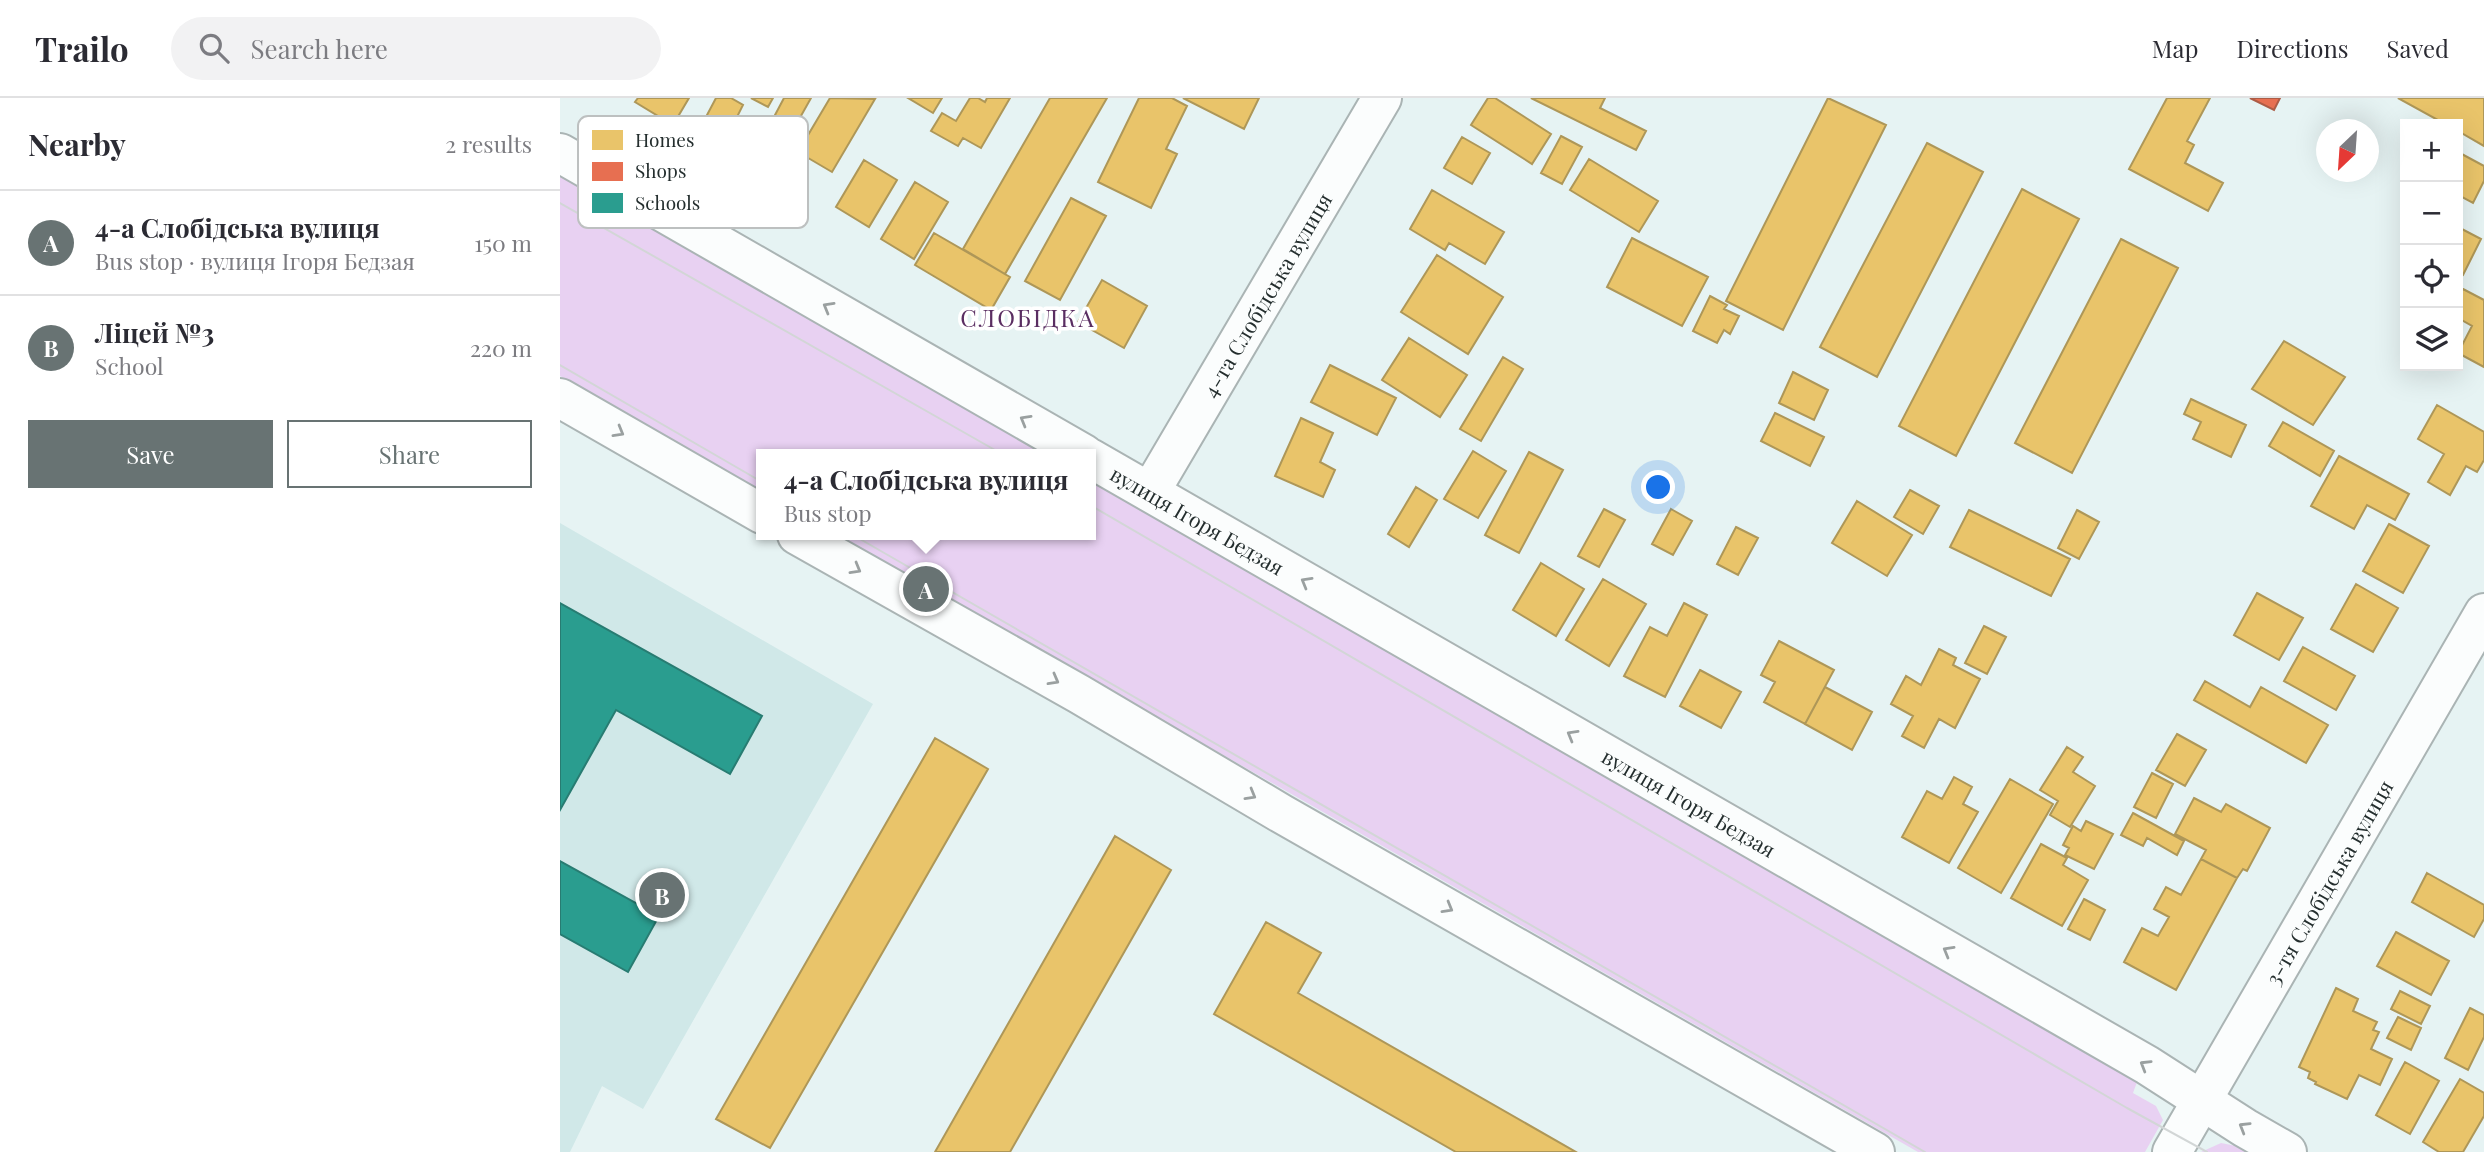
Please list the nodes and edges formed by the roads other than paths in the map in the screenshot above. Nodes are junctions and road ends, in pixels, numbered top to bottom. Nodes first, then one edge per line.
1 (1382, 98) edge
2 (560, 153) edge
3 (578, 163) edge
4 (691, 228) edge
5 (560, 398) edge
6 (1075, 449) edge
7 (1096, 461) edge
8 (1150, 492) junction
9 (756, 511) edge
10 (806, 540) edge
11 (2484, 613) edge
12 (2202, 1102) junction
13 (1875, 1152) edge
14 (2172, 1152) edge
15 (2287, 1152) edge

1 - 8 street, 4-та Слобідська вулиця
3 -> 2 street
6 -> 4 street
5 -> 9 street
7 - 8 street, вулиця Ігоря Бедзая
12 -> 8 street, вулиця Ігоря Бедзая
10 -> 13 street
11 - 12 street, 3-тя Слобідська вулиця
12 - 14 street, 3-тя Слобідська вулиця
15 -> 12 street, вулиця Ігоря Бедзая

